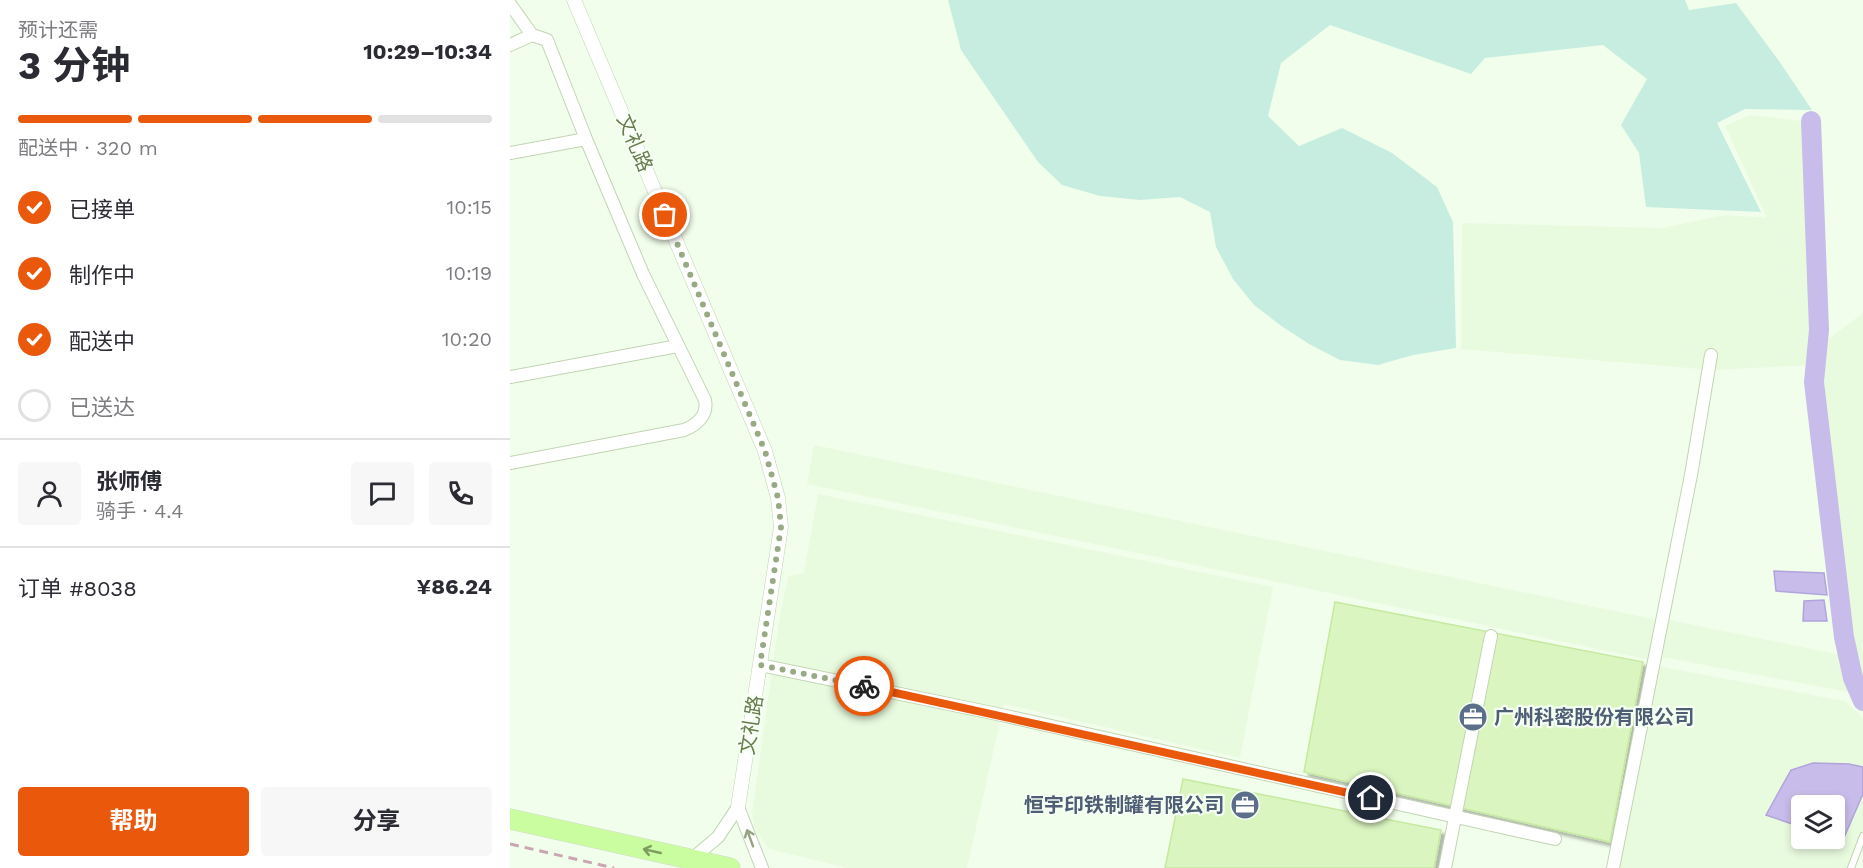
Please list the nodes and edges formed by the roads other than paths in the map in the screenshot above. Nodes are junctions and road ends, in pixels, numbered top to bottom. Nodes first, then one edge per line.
1 (574, 0) edge
2 (510, 4) edge
3 (532, 35) junction
4 (510, 45) edge
5 (586, 139) junction
6 (510, 153) edge
7 (678, 346) junction
8 (1712, 355) dead end
9 (510, 376) edge
10 (510, 463) edge
11 (1491, 636) dead end
12 (760, 665) junction
13 (738, 807) junction
14 (1455, 818) junction
15 (510, 819) edge
16 (1863, 836) edge
17 (1555, 839) dead end
18 (692, 860) junction
19 (730, 868) edge
20 (762, 868) edge
21 (1445, 868) edge
22 (1613, 868) edge
23 (1851, 868) edge

1 - 12 street, 文礼路
2 - 3 street
3 - 4 street
3 - 5 street
5 - 6 street
5 - 7 street
7 - 9 street
7 - 10 street
8 - 22 street
11 - 14 street
12 - 13 street, 文礼路
12 - 14 street
13 - 18 street
20 -> 13 street
14 - 17 street
14 - 21 street
18 -> 15 highway
16 - 23 lane
18 - 19 highway

